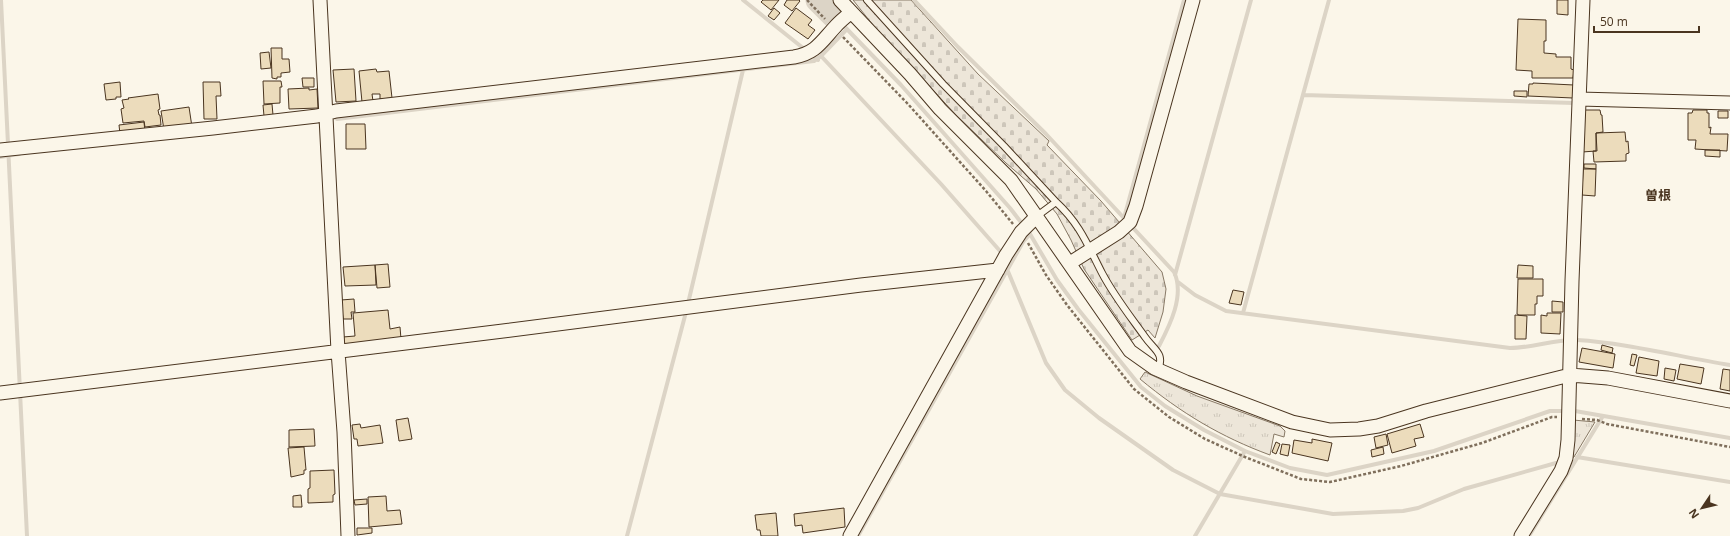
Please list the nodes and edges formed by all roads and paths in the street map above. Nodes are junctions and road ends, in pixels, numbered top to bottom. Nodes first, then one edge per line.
1 (320, 0) edge
2 (807, 0) edge
3 (840, 0) edge
4 (867, 0) edge
5 (1193, 0) edge
6 (1583, 0) edge
7 (841, 21) junction
8 (844, 38) dead end
9 (1579, 99) junction
10 (1730, 103) edge
11 (326, 113) junction
12 (5, 150) edge
13 (1056, 202) junction
14 (1034, 219) junction
15 (1020, 233) junction
16 (1091, 249) junction
17 (1070, 263) junction
18 (998, 270) junction
19 (338, 351) junction
20 (1158, 370) junction
21 (1570, 375) junction
22 (0, 393) edge
23 (1730, 401) edge
24 (1570, 412) junction
25 (1597, 420) dead end
26 (1730, 447) edge
27 (1239, 455) dead end
28 (348, 536) edge
29 (850, 536) edge
30 (1521, 536) edge

1 - 11 street
2 - 7 path
3 - 7 street
4 - 13 lane
5 - 16 street
6 - 9 street
7 - 11 street
7 - 14 street
8 - 15 path
9 - 10 street
9 - 21 street
11 - 12 street
11 - 19 street
13 - 14 lane
13 - 16 lane
14 - 15 street
14 - 17 street
15 - 18 street
16 - 17 street
16 - 20 lane
17 - 20 street
18 - 19 street
18 - 29 street
19 - 22 street
19 - 28 street
20 - 21 street
21 - 23 street
21 - 24 street
24 - 27 path
24 - 30 street
25 - 26 path

